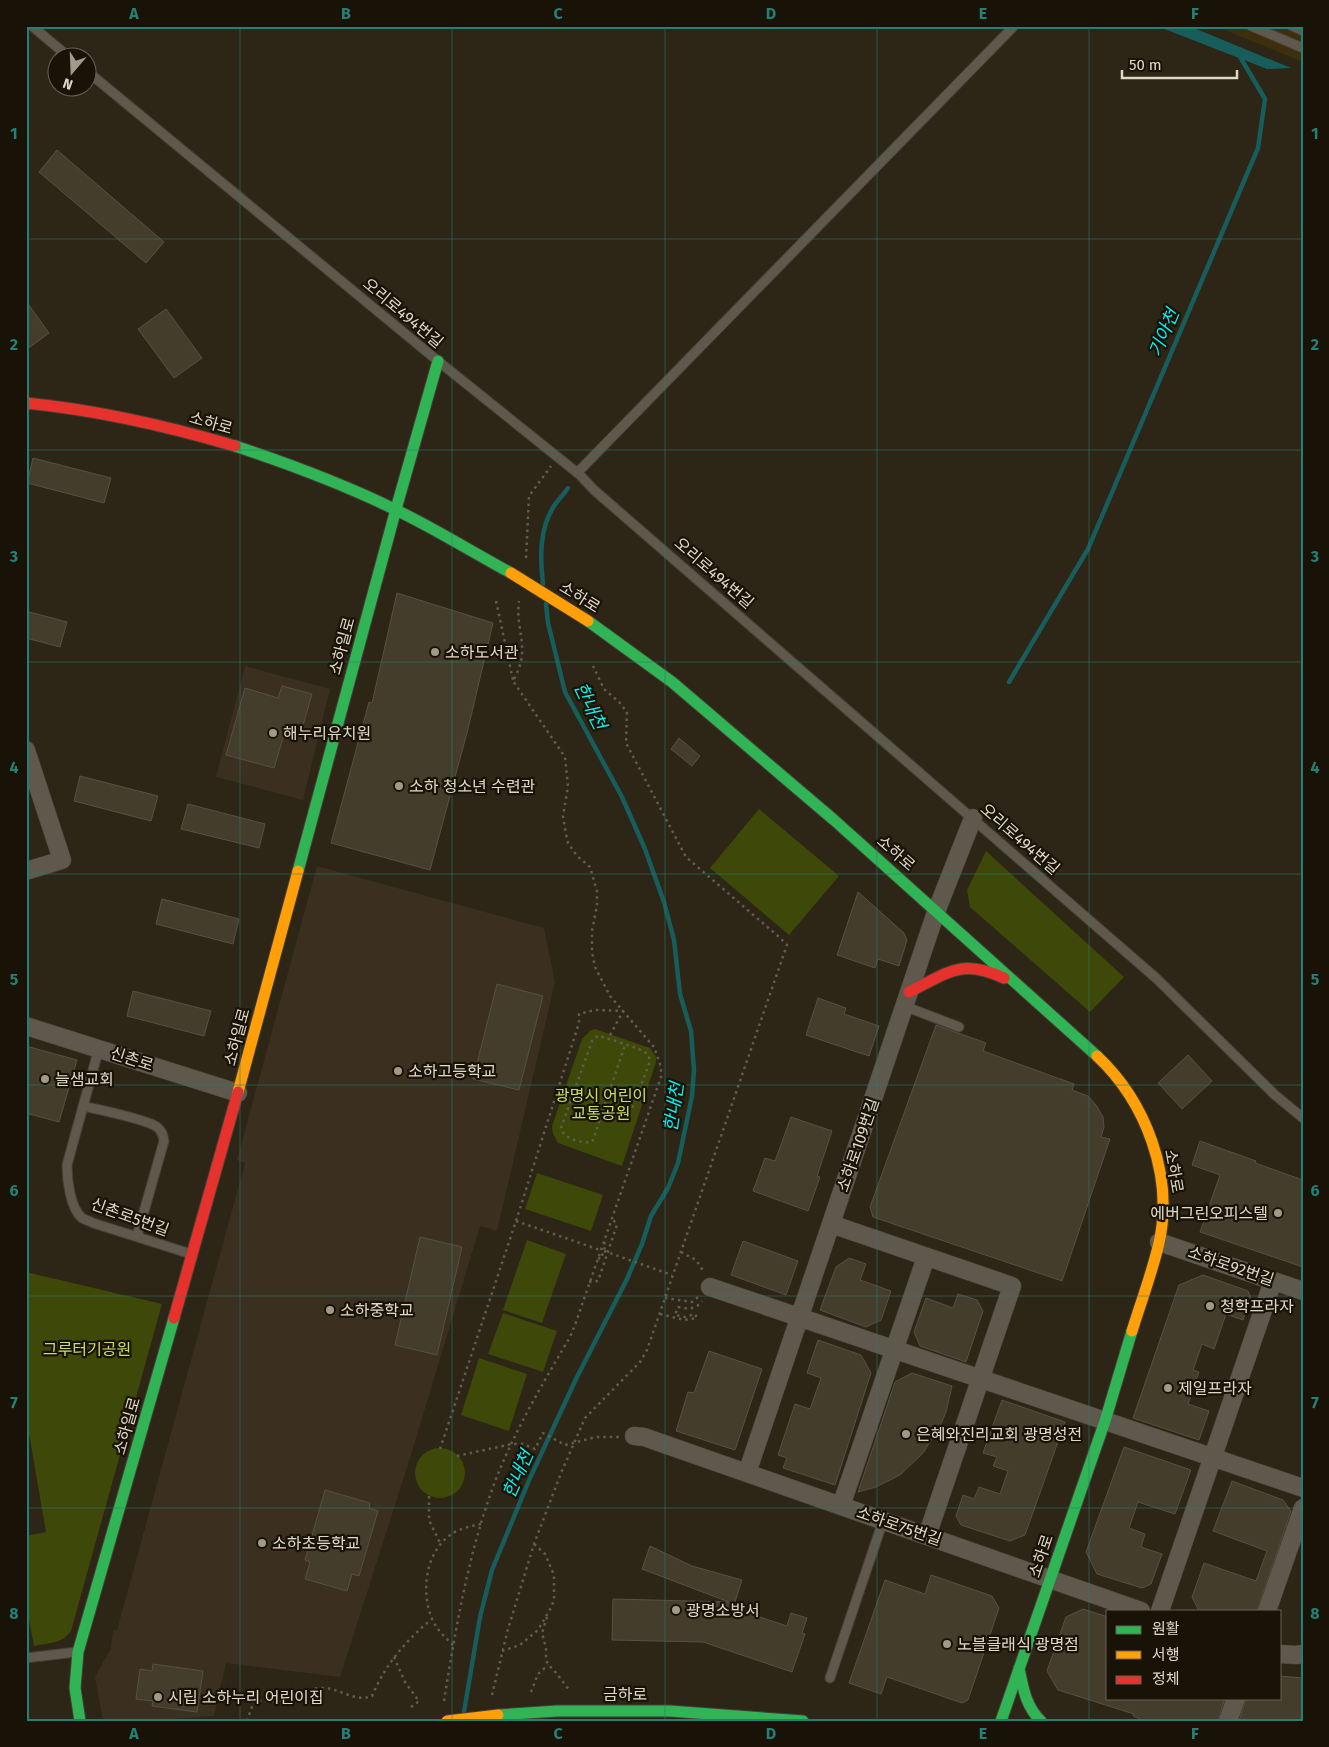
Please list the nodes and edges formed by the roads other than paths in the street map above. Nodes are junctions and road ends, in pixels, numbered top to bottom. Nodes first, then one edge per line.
1 (32, 26) edge
2 (1014, 26) edge
3 (1251, 26) edge
4 (58, 48) edge
5 (1303, 48) edge
6 (98, 80) edge
7 (438, 361) junction
8 (26, 404) edge
9 (578, 474) junction
10 (396, 509) junction
11 (26, 750) edge
12 (973, 818) junction
13 (26, 871) edge
14 (936, 912) junction
15 (1012, 981) junction
16 (907, 999) junction
17 (26, 1026) edge
18 (959, 1027) dead end
19 (99, 1048) junction
20 (238, 1092) junction
21 (83, 1106) junction
22 (1303, 1118) edge
23 (831, 1224) junction
24 (137, 1236) junction
25 (1159, 1242) junction
26 (193, 1255) junction
27 (926, 1257) junction
28 (1273, 1281) junction
29 (710, 1287) road end
30 (1303, 1291) edge
31 (800, 1317) junction
32 (895, 1349) junction
33 (980, 1378) junction
34 (1105, 1421) junction
35 (634, 1436) road end
36 (1213, 1457) junction
37 (748, 1473) junction
38 (1303, 1488) edge
39 (840, 1506) junction
40 (1303, 1508) edge
41 (883, 1520) junction
42 (927, 1536) junction
43 (1051, 1579) junction
44 (1139, 1610) edge
45 (1160, 1610) edge
46 (1267, 1610) edge
47 (78, 1652) junction
48 (1282, 1654) edge
49 (1303, 1654) edge
50 (26, 1658) edge
51 (1019, 1668) junction
52 (830, 1678) dead end
53 (1235, 1700) edge
54 (80, 1721) edge
55 (447, 1721) edge
56 (803, 1721) edge
57 (1000, 1721) edge
58 (1041, 1721) edge
59 (1228, 1721) edge

1 - 4 lane
2 - 9 lane
3 - 5 lane
6 - 7 lane, 오리로494번길
7 - 9 lane, 오리로494번길
7 - 10 street, 소하일로
8 - 10 street, 소하로
9 - 12 lane, 오리로494번길
10 - 14 street, 소하로, bridge
10 - 20 street, 소하일로
11 - 13 street
12 - 14 street, 소하로109번길
12 - 22 lane, 오리로494번길
14 - 15 street, 소하로
14 - 16 street, 소하로109번길
15 - 16 street
15 - 25 street, 소하로
16 - 18 lane
16 - 23 street, 소하로109번길
17 - 19 street, 신촌로
19 - 20 street, 신촌로
19 - 21 lane, 신촌로5번길
20 - 26 street, 소하일로
21 - 24 lane, 신촌로5번길
21 - 24 lane
23 - 27 street
23 - 31 street, 소하로109번길
24 - 26 lane, 신촌로5번길
25 - 28 street, 소하로92번길
25 - 34 street, 소하로
26 - 47 street, 소하일로
27 - 32 street
27 - 33 street
28 - 30 street, 소하로92번길
28 - 36 street
29 - 31 street
31 - 32 street
31 - 37 street, 소하로109번길
32 - 33 street
32 - 39 street
33 - 34 street
33 - 42 street
34 - 36 street
34 - 43 street, 소하로
35 - 37 street, 소하로75번길
36 - 38 street
36 - 45 street
37 - 39 street, 소하로75번길
39 - 41 street, 소하로75번길
40 - 46 street
41 - 42 street, 소하로75번길
41 - 52 lane
42 - 43 street, 소하로75번길
43 - 44 street, 소하로75번길
43 - 51 street, 소하로
47 - 50 lane
47 - 54 street, 소하일로
48 - 49 street
51 - 57 street, 소하로
51 - 58 street
53 - 59 street
55 - 56 street, 금하로, bridge

